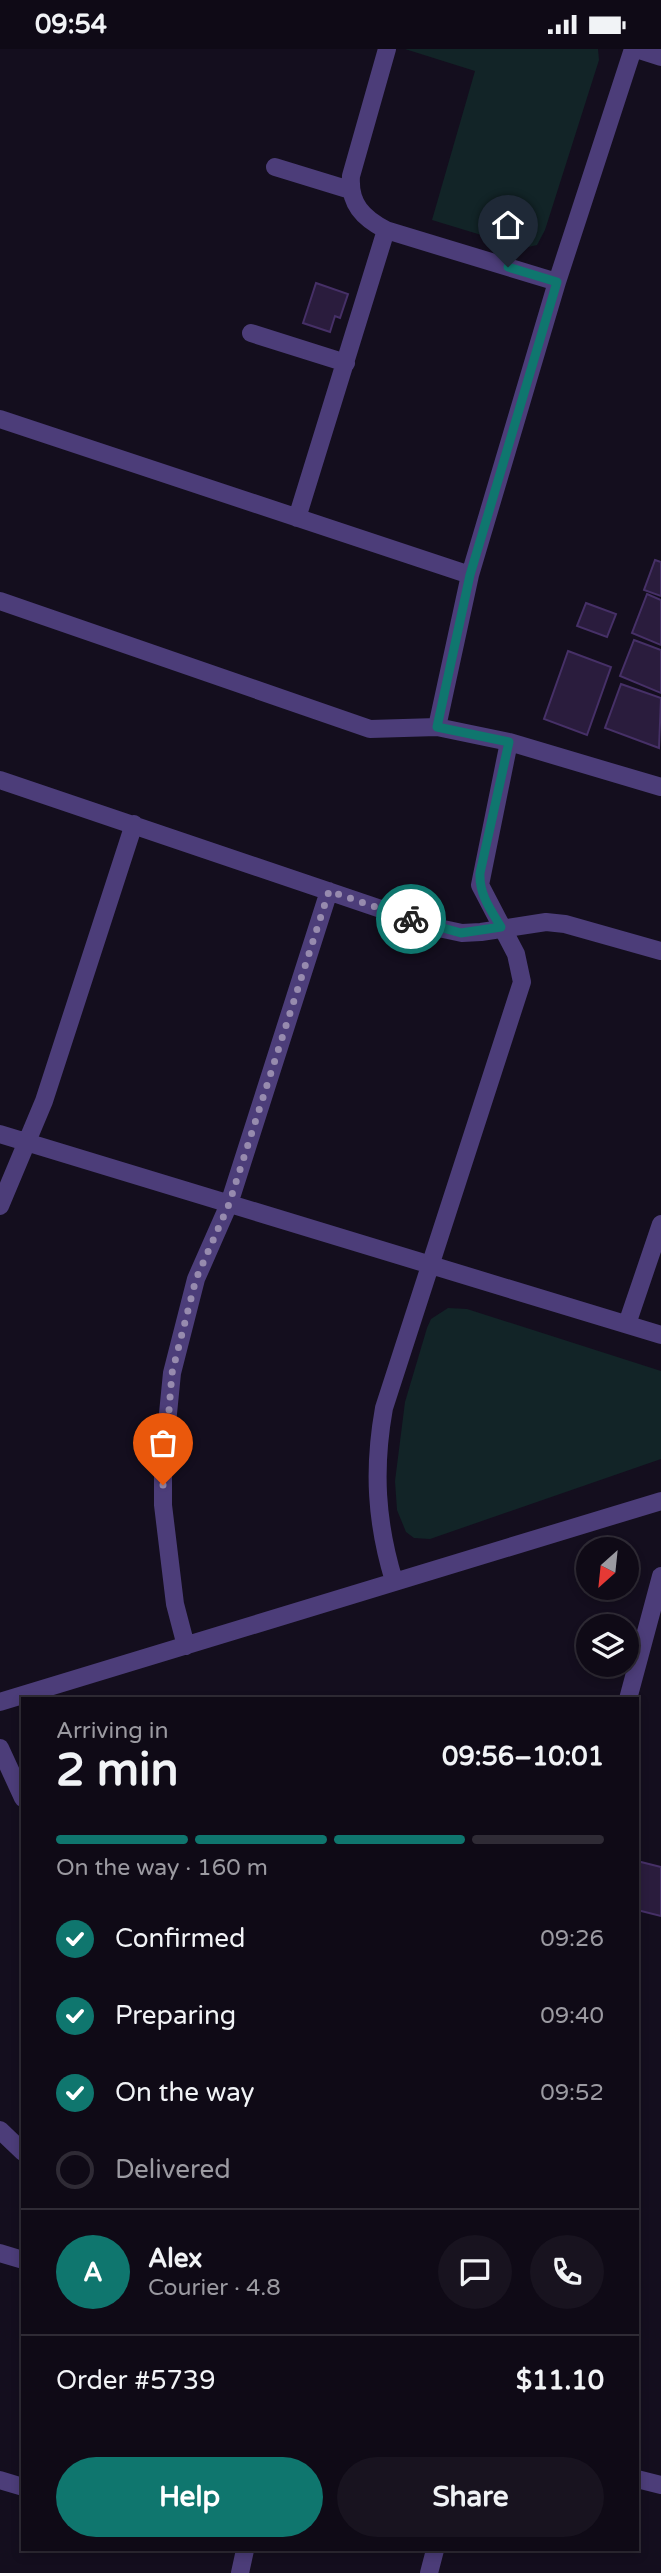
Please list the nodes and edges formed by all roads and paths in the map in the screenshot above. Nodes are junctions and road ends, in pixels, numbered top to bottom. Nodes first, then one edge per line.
1 (387, 49) edge
2 (634, 49) edge
3 (661, 57) edge
4 (275, 167) dead end
5 (350, 190) junction
6 (387, 230) junction
7 (557, 282) junction
8 (251, 333) dead end
9 (346, 363) junction
10 (0, 419) edge
11 (297, 518) junction
12 (470, 575) junction
13 (0, 601) edge
14 (437, 727) junction
15 (509, 742) junction
16 (0, 780) edge
17 (661, 787) edge
18 (134, 824) junction
19 (329, 891) junction
20 (501, 927) junction
21 (661, 951) edge
22 (0, 1134) edge
23 (26, 1141) junction
24 (229, 1204) junction
25 (0, 1206) edge
26 (661, 1224) edge
27 (431, 1266) junction
28 (627, 1324) junction
29 (661, 1335) edge
30 (661, 1501) edge
31 (661, 1576) edge
32 (394, 1581) junction
33 (186, 1646) junction
34 (629, 1697) edge
35 (0, 1702) edge
36 (0, 1748) edge
37 (21, 1794) edge
38 (0, 2130) edge
39 (21, 2150) edge
40 (0, 2253) edge
41 (21, 2259) edge
42 (0, 2480) edge
43 (639, 2480) edge
44 (661, 2485) edge
45 (21, 2486) edge
46 (245, 2551) edge
47 (435, 2551) edge
48 (240, 2573) edge
49 (429, 2573) edge

1 - 5 street
2 - 3 street
2 - 7 street
4 - 5 street
5 - 6 street
6 - 7 street
6 - 9 street
7 - 12 street
8 - 9 street
9 - 11 street
10 - 11 street
11 - 12 street
12 - 14 street
13 - 14 street
14 - 15 street
15 - 17 street
15 - 20 street
16 - 18 street
18 - 19 street
18 - 23 street
19 - 20 street
19 - 24 street
20 - 21 street
20 - 27 street
22 - 23 street
23 - 24 street
23 - 25 street
24 - 27 street
24 - 33 street
26 - 28 street
27 - 28 street
27 - 32 street
28 - 29 street
30 - 32 street
31 - 34 street
32 - 33 street
33 - 35 street
36 - 37 street
38 - 39 street
40 - 41 street
42 - 45 street
43 - 44 street
46 - 48 street
47 - 49 street

